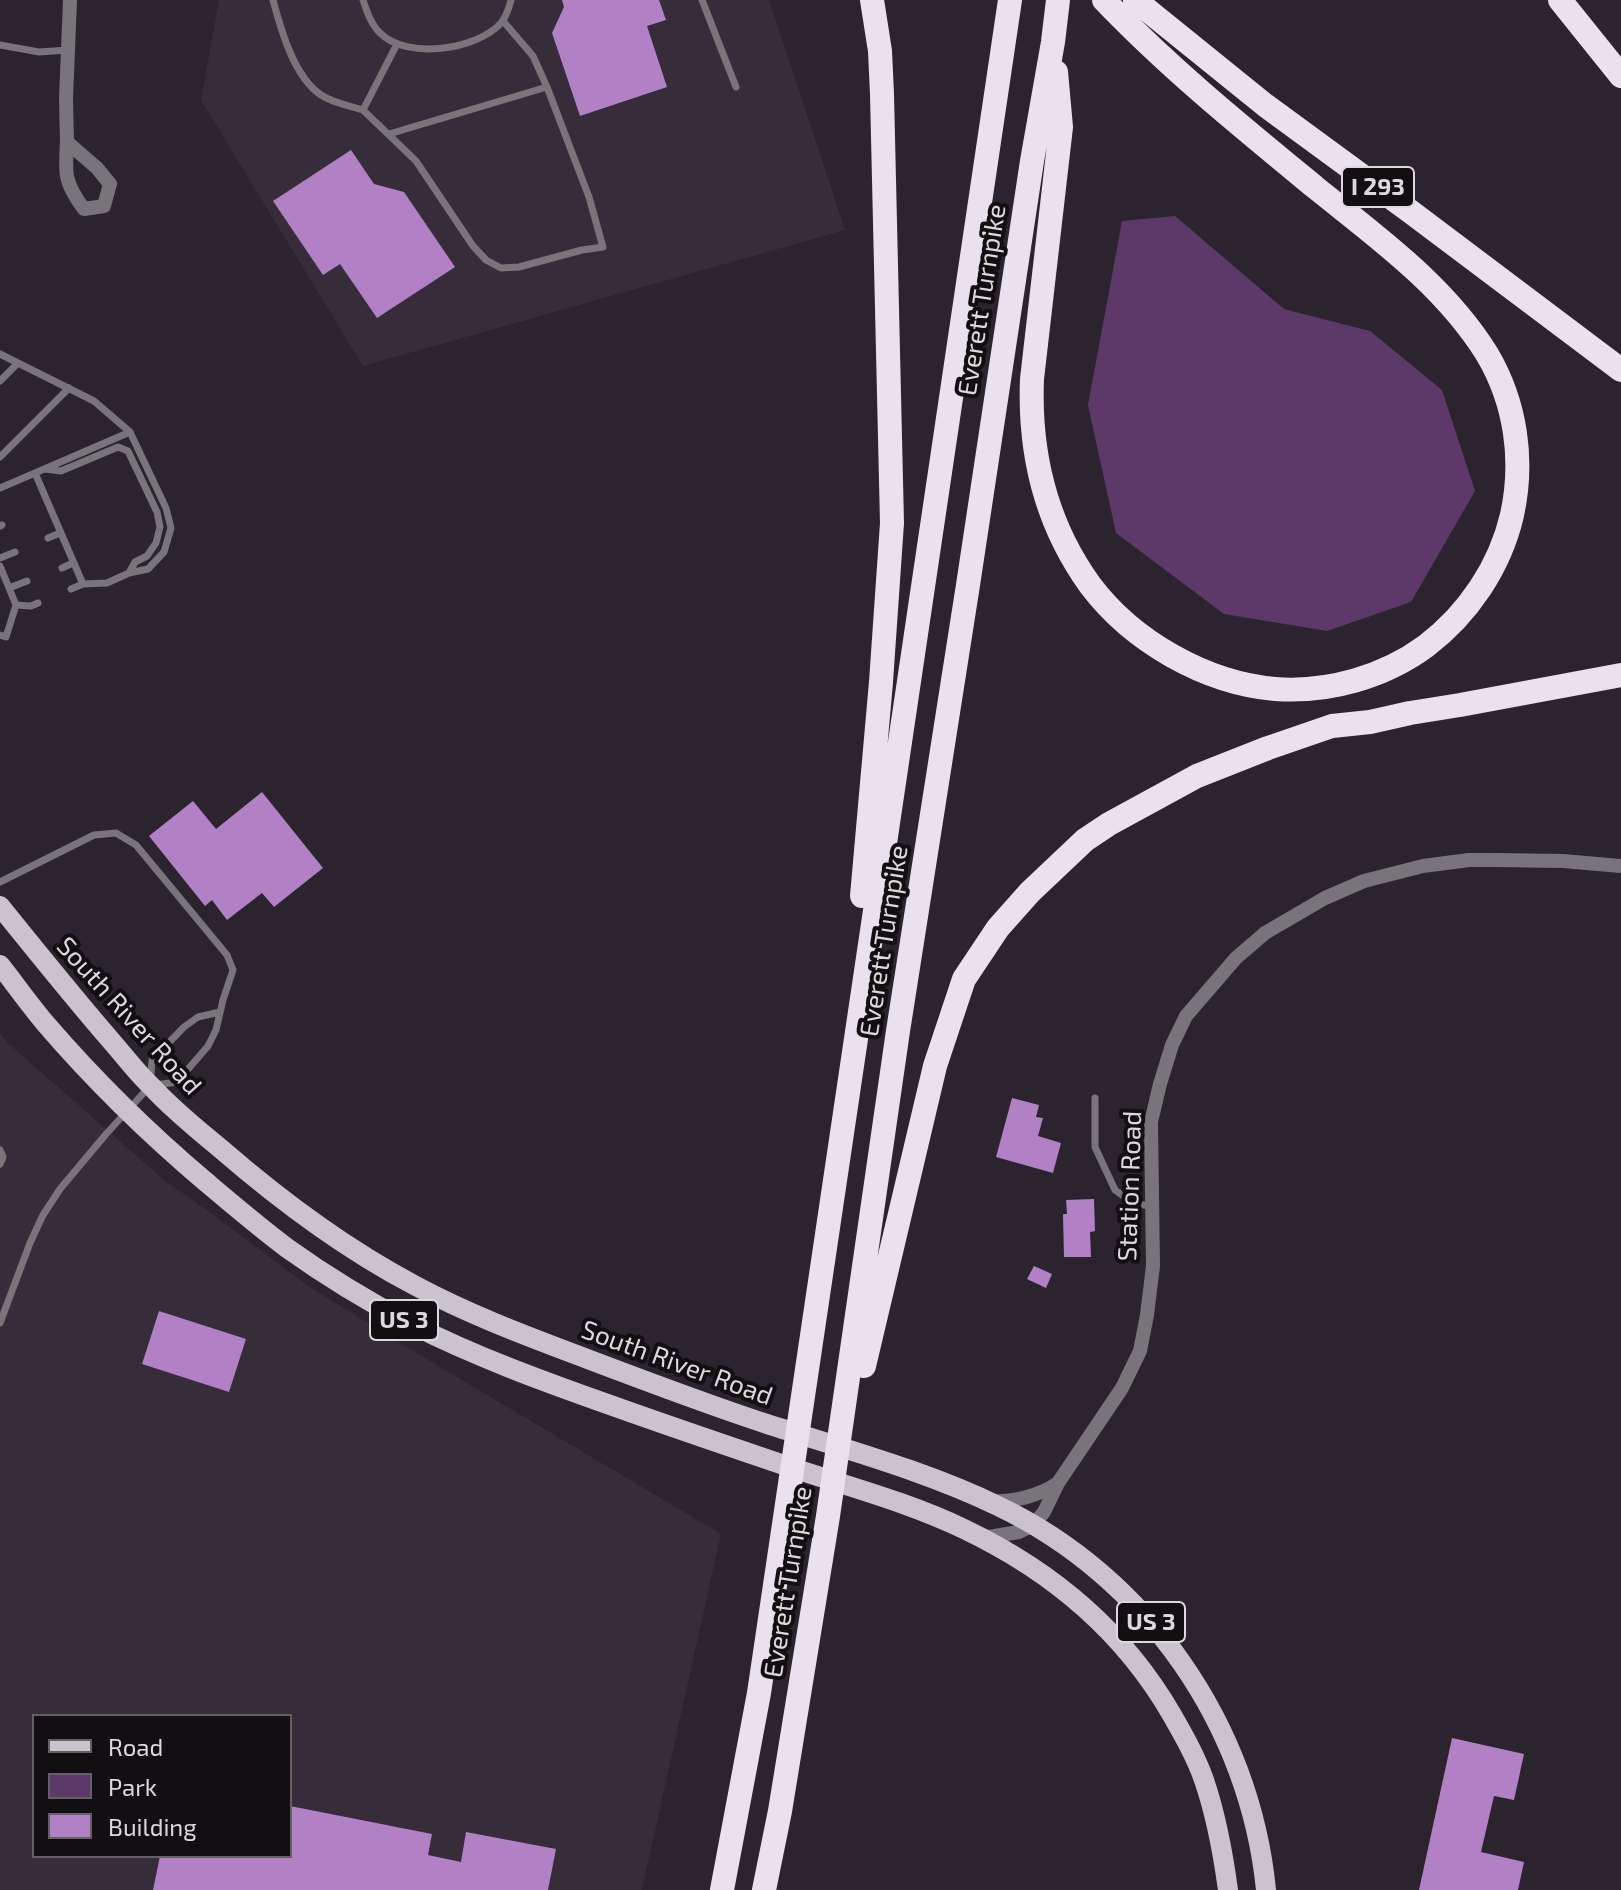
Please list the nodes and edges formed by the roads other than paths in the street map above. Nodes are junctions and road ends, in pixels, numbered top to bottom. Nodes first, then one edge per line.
1 (70, 0) edge
2 (273, 0) edge
3 (363, 0) edge
4 (511, 0) edge
5 (702, 0) edge
6 (872, 0) edge
7 (1010, 0) edge
8 (1058, 0) edge
9 (1104, 0) edge
10 (1560, 0) edge
11 (1135, 1) edge
12 (503, 21) junction
13 (1053, 42) junction
14 (397, 44) junction
15 (0, 45) edge
16 (68, 50) junction
17 (1621, 76) edge
18 (547, 87) junction
19 (736, 87) dead end
20 (363, 110) junction
21 (389, 134) junction
22 (67, 142) dead end
23 (0, 354) edge
24 (18, 363) junction
25 (1621, 370) edge
26 (0, 381) edge
27 (69, 388) junction
28 (130, 432) junction
29 (0, 457) edge
30 (45, 468) junction
31 (35, 473) junction
32 (0, 488) edge
33 (49, 507) junction
34 (37, 511) dead end
35 (60, 533) junction
36 (48, 538) dead end
37 (15, 552) dead end
38 (0, 558) edge
39 (73, 563) junction
40 (0, 566) edge
41 (62, 568) dead end
42 (129, 573) junction
43 (27, 581) dead end
44 (83, 584) junction
45 (9, 588) junction
46 (71, 589) dead end
47 (38, 603) dead end
48 (16, 605) junction
49 (0, 635) edge
50 (1621, 675) edge
51 (1621, 866) edge
52 (0, 882) edge
53 (0, 906) edge
54 (0, 965) edge
55 (220, 1012) junction
56 (150, 1086) junction
57 (1095, 1098) dead end
58 (127, 1112) junction
59 (839, 1148) junction
60 (0, 1150) edge
61 (0, 1164) edge
62 (1153, 1206) junction
63 (0, 1323) edge
64 (1058, 1483) junction
65 (990, 1502) junction
66 (828, 1516) junction
67 (1033, 1525) junction
68 (982, 1538) junction
69 (722, 1890) edge
70 (764, 1890) edge
71 (1228, 1890) edge
72 (1266, 1890) edge

1 - 16 street
2 - 20 lane
3 - 14 lane
4 - 12 lane
5 - 19 lane
6 - 59 highway
7 - 59 highway, Everett Turnpike
8 - 13 highway, Everett Turnpike
9 - 13 highway
10 - 17 highway
11 - 25 highway, I 293
12 - 14 lane
12 - 18 lane
13 - 66 highway, Everett Turnpike
14 - 20 lane
15 - 16 lane
16 - 22 street
18 - 21 lane
18 - 21 lane
20 - 21 lane
23 - 24 lane
24 - 26 lane
24 - 27 lane
27 - 28 lane
27 - 29 lane
28 - 30 lane
28 - 42 lane
30 - 31 lane
30 - 42 lane
31 - 32 lane
31 - 33 lane
33 - 34 lane
33 - 35 lane
35 - 36 lane
35 - 39 lane
37 - 38 lane
39 - 41 lane
39 - 44 lane
40 - 45 lane
42 - 44 lane
43 - 45 lane
44 - 46 lane
45 - 48 lane
47 - 48 lane
48 - 49 lane
50 - 66 highway
51 - 62 street, Station Road
52 - 55 lane
53 - 56 main road, South River Road / US 3
54 - 58 main road, US 3
55 - 56 lane
55 - 56 lane
56 - 58 lane
56 - 65 main road, South River Road / US 3
57 - 62 lane
58 - 63 lane
58 - 68 main road, US 3
59 - 69 highway, Everett Turnpike
60 - 61 lane
62 - 64 street, Station Road
64 - 65 street
64 - 67 street, Station Road
65 - 67 main road, South River Road / US 3
66 - 70 highway, Everett Turnpike
67 - 68 street
67 - 72 main road, South River Road / US 3
68 - 71 main road, US 3

